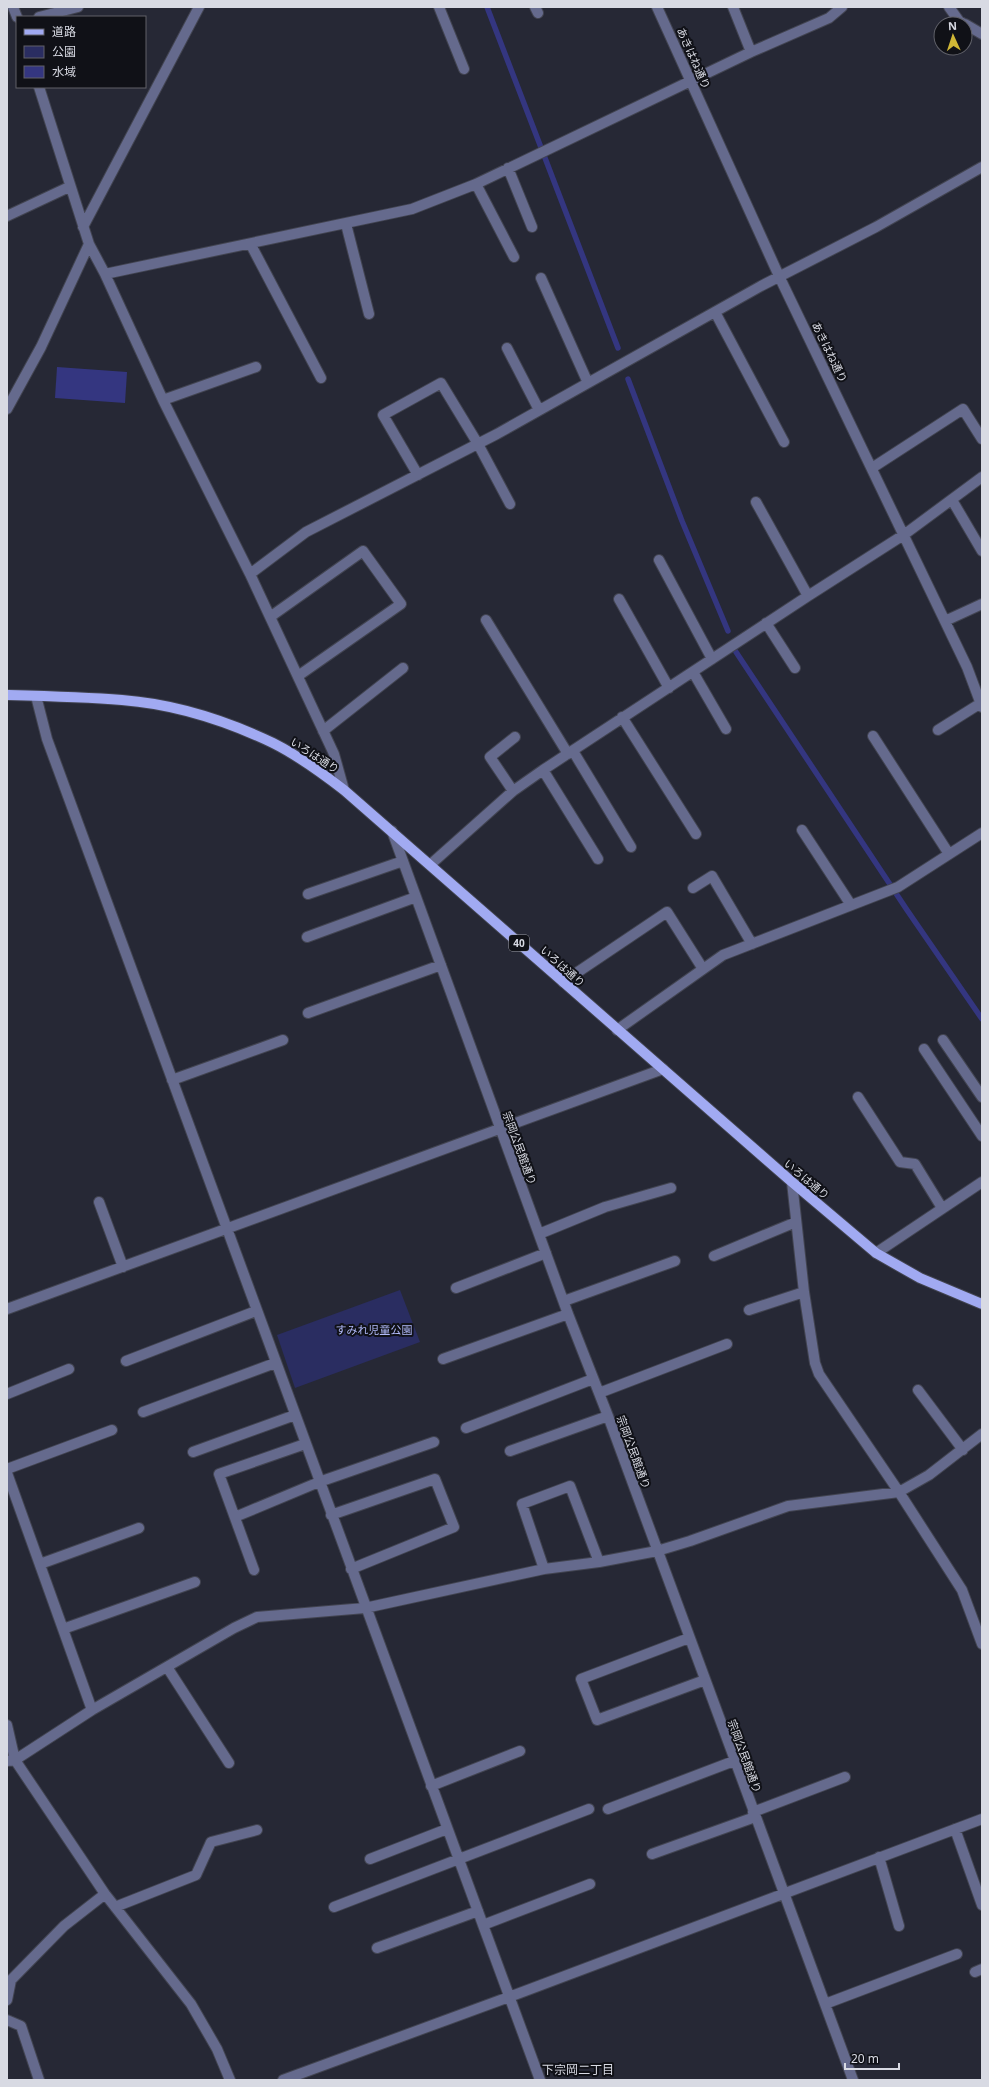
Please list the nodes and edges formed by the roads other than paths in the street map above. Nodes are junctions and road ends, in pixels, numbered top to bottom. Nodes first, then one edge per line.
1 (78, 7) edge
2 (199, 7) edge
3 (439, 7) edge
4 (657, 7) edge
5 (733, 7) edge
6 (842, 7) edge
7 (949, 7) edge
8 (43, 16) edge
9 (955, 16) edge
10 (973, 29) edge
11 (982, 34) edge
12 (751, 52) junction
13 (464, 69) dead end
14 (691, 81) junction
15 (39, 88) edge
16 (982, 167) edge
17 (508, 168) junction
18 (476, 184) junction
19 (69, 187) junction
20 (7, 216) edge
21 (346, 224) junction
22 (83, 227) junction
23 (532, 227) dead end
24 (89, 244) junction
25 (251, 245) junction
26 (514, 257) dead end
27 (105, 274) junction
28 (779, 276) junction
29 (541, 278) dead end
30 (715, 312) junction
31 (369, 314) dead end
32 (507, 348) dead end
33 (256, 367) dead end
34 (321, 378) dead end
35 (588, 383) junction
36 (164, 400) junction
37 (7, 409) edge
38 (539, 410) junction
39 (982, 439) edge
40 (784, 442) dead end
41 (478, 444) junction
42 (872, 468) junction
43 (418, 476) junction
44 (982, 477) edge
45 (952, 500) junction
46 (756, 502) dead end
47 (510, 504) dead end
48 (905, 534) junction
49 (982, 551) edge
50 (659, 560) dead end
51 (250, 574) junction
52 (808, 596) junction
53 (619, 599) dead end
54 (982, 604) edge
55 (270, 617) junction
56 (486, 620) dead end
57 (945, 621) junction
58 (766, 623) junction
59 (712, 659) junction
60 (967, 667) junction
61 (403, 668) dead end
62 (795, 668) dead end
63 (693, 672) junction
64 (298, 676) junction
65 (982, 685) edge
66 (669, 688) junction
67 (7, 695) edge
68 (36, 696) junction
69 (981, 705) edge
70 (622, 717) junction
71 (726, 729) dead end
72 (938, 730) dead end
73 (323, 731) junction
74 (873, 736) dead end
75 (515, 737) dead end
76 (570, 752) junction
77 (543, 770) junction
78 (344, 790) junction
79 (513, 791) junction
80 (802, 830) dead end
81 (392, 831) junction
82 (982, 833) edge
83 (696, 834) dead end
84 (631, 847) dead end
85 (949, 854) junction
86 (598, 859) dead end
87 (403, 861) junction
88 (431, 864) junction
89 (693, 888) dead end
90 (308, 894) dead end
91 (416, 897) junction
92 (851, 905) junction
93 (307, 936) dead end
94 (752, 944) junction
95 (441, 965) junction
96 (703, 969) junction
97 (563, 982) junction
98 (308, 1012) dead end
99 (617, 1030) junction
100 (283, 1040) dead end
101 (944, 1040) dead end
102 (924, 1049) dead end
103 (663, 1069) junction
104 (172, 1080) junction
105 (858, 1097) dead end
106 (982, 1097) edge
107 (500, 1128) junction
108 (982, 1136) edge
109 (792, 1182) junction
110 (982, 1182) edge
111 (671, 1188) dead end
112 (99, 1202) dead end
113 (942, 1208) junction
114 (796, 1222) junction
115 (226, 1229) junction
116 (539, 1234) junction
117 (546, 1253) junction
118 (876, 1253) junction
119 (714, 1256) dead end
120 (675, 1261) dead end
121 (123, 1267) junction
122 (456, 1288) dead end
123 (804, 1292) junction
124 (564, 1301) junction
125 (982, 1304) edge
126 (7, 1309) edge
127 (749, 1310) dead end
128 (256, 1311) junction
129 (568, 1314) junction
130 (727, 1344) dead end
131 (444, 1359) dead end
132 (126, 1361) dead end
133 (275, 1363) junction
134 (69, 1369) dead end
135 (593, 1378) junction
136 (918, 1390) dead end
137 (599, 1393) junction
138 (7, 1394) edge
139 (143, 1412) dead end
140 (295, 1415) junction
141 (608, 1416) junction
142 (466, 1428) dead end
143 (112, 1430) dead end
144 (982, 1434) edge
145 (434, 1442) dead end
146 (305, 1444) junction
147 (963, 1450) junction
148 (193, 1452) dead end
149 (510, 1452) dead end
150 (7, 1469) edge
151 (7, 1473) edge
152 (319, 1482) junction
153 (899, 1492) junction
154 (331, 1515) junction
155 (235, 1516) junction
156 (139, 1528) dead end
157 (657, 1551) junction
158 (599, 1562) junction
159 (40, 1564) junction
160 (351, 1569) junction
161 (544, 1569) junction
162 (254, 1570) dead end
163 (195, 1582) dead end
164 (365, 1608) junction
165 (63, 1629) junction
166 (689, 1638) junction
167 (982, 1644) edge
168 (167, 1667) junction
169 (705, 1680) junction
170 (92, 1710) junction
171 (7, 1725) edge
172 (520, 1751) dead end
173 (11, 1761) edge
174 (734, 1761) junction
175 (229, 1763) dead end
176 (845, 1777) dead end
177 (431, 1786) junction
178 (590, 1809) dead end
179 (608, 1809) dead end
180 (754, 1815) junction
181 (982, 1819) edge
182 (447, 1829) junction
183 (955, 1829) junction
184 (257, 1830) dead end
185 (652, 1854) dead end
186 (879, 1857) junction
187 (370, 1859) dead end
188 (458, 1860) junction
189 (590, 1884) dead end
190 (783, 1893) junction
191 (105, 1894) junction
192 (982, 1906) edge
193 (115, 1907) junction
194 (334, 1907) dead end
195 (478, 1911) junction
196 (483, 1925) junction
197 (900, 1926) dead end
198 (377, 1948) dead end
199 (957, 1954) dead end
200 (509, 1997) junction
201 (7, 2000) edge
202 (825, 2004) junction
203 (7, 2020) edge
204 (39, 2080) edge
205 (230, 2080) edge
206 (283, 2080) edge
207 (540, 2080) edge
208 (853, 2080) edge

1 - 8 street
2 - 22 street
3 - 13 street
4 - 14 street, あきはね通り
5 - 12 street
6 - 12 street
7 - 9 street
10 - 11 street
12 - 14 street
14 - 17 street
14 - 28 street, あきはね通り
15 - 19 street
16 - 28 street
17 - 18 street
17 - 23 street
18 - 21 street
18 - 26 street
19 - 20 street
19 - 22 street
21 - 25 street
21 - 31 street
22 - 24 street
24 - 27 street
24 - 37 street
25 - 27 street
25 - 34 street
27 - 36 street
28 - 30 street
28 - 42 street, あきはね通り
29 - 35 street
30 - 35 street
30 - 40 street
32 - 38 street
33 - 36 street
35 - 38 street
36 - 51 street
38 - 41 street
39 - 42 street
41 - 43 street
41 - 43 street
41 - 47 street
42 - 48 street, あきはね通り
43 - 51 street
44 - 45 street
45 - 48 street
45 - 49 street
46 - 52 street
48 - 52 street
48 - 57 street, あきはね通り
50 - 59 street
51 - 55 street
52 - 58 street
53 - 66 street
54 - 57 street
55 - 64 street
55 - 64 street
56 - 76 street
57 - 60 street, あきはね通り
58 - 59 street
58 - 62 street
59 - 63 street
60 - 65 street
60 - 69 street, あきはね通り
61 - 73 street
63 - 66 street
63 - 71 street
64 - 73 street
66 - 70 street
67 - 68 main road, いろは通り / 40
68 - 78 main road, いろは通り / 40
68 - 104 street
69 - 72 street
70 - 76 street
70 - 83 street
73 - 78 street
74 - 85 street
75 - 79 street
76 - 77 street
76 - 84 street
77 - 79 street
77 - 86 street
78 - 81 main road, いろは通り / 40
79 - 88 street
80 - 92 street
81 - 87 street, 宗岡公民館通り
81 - 88 main road, いろは通り / 40
82 - 85 street
85 - 92 street
87 - 90 street
87 - 91 street, 宗岡公民館通り
88 - 97 main road, いろは通り / 40
89 - 94 street
91 - 93 street
91 - 95 street, 宗岡公民館通り
92 - 94 street
94 - 96 street
95 - 98 street
95 - 107 street, 宗岡公民館通り
96 - 97 street
96 - 99 street
97 - 99 main road, いろは通り / 40
99 - 103 main road, いろは通り / 40
100 - 104 street
101 - 106 street
102 - 108 street
103 - 107 street
103 - 109 main road, いろは通り / 40
104 - 115 street
105 - 113 street
107 - 115 street
107 - 116 street, 宗岡公民館通り
109 - 114 street
109 - 118 main road, いろは通り / 40
110 - 113 street
111 - 116 street
112 - 121 street
113 - 118 street
114 - 119 street
114 - 123 street
115 - 121 street
115 - 128 street
116 - 117 street, 宗岡公民館通り
117 - 122 street
117 - 124 street, 宗岡公民館通り
118 - 125 main road, いろは通り / 40
120 - 124 street
121 - 126 street
123 - 127 street
123 - 153 street
124 - 129 street, 宗岡公民館通り
128 - 132 street
128 - 133 street
129 - 131 street
129 - 135 street, 宗岡公民館通り
130 - 137 street
133 - 139 street
133 - 140 street
134 - 138 street
135 - 137 street, 宗岡公民館通り
135 - 142 street
136 - 147 street
137 - 141 street, 宗岡公民館通り
140 - 146 street
140 - 148 street
141 - 149 street
141 - 157 street, 宗岡公民館通り
143 - 150 street
144 - 147 street
145 - 152 street
146 - 152 street
146 - 155 street
147 - 153 street
151 - 159 street
152 - 154 street
152 - 155 street
153 - 157 street
153 - 167 street
154 - 160 street
154 - 160 street
155 - 162 street
156 - 159 street
157 - 158 street
157 - 166 street, 宗岡公民館通り
158 - 161 street
158 - 161 street
159 - 165 street
160 - 164 street
161 - 164 street
163 - 165 street
164 - 168 street
164 - 177 street
165 - 170 street
166 - 169 street, 宗岡公民館通り
166 - 169 street
168 - 170 street
168 - 175 street
169 - 174 street, 宗岡公民館通り
170 - 173 street
171 - 173 street
172 - 177 street
173 - 191 street
174 - 179 street
174 - 180 street, 宗岡公民館通り
176 - 180 street
177 - 182 street
178 - 188 street
180 - 185 street
180 - 190 street, 宗岡公民館通り
181 - 183 street
182 - 187 street
182 - 188 street
183 - 186 street
183 - 192 street
184 - 193 street
186 - 190 street
186 - 197 street
188 - 194 street
188 - 195 street
189 - 196 street
190 - 200 street
190 - 202 street, 宗岡公民館通り
191 - 193 street
191 - 201 street
193 - 205 street
195 - 196 street
195 - 198 street
196 - 200 street
199 - 202 street
200 - 206 street
200 - 207 street
202 - 208 street, 宗岡公民館通り
203 - 204 street

